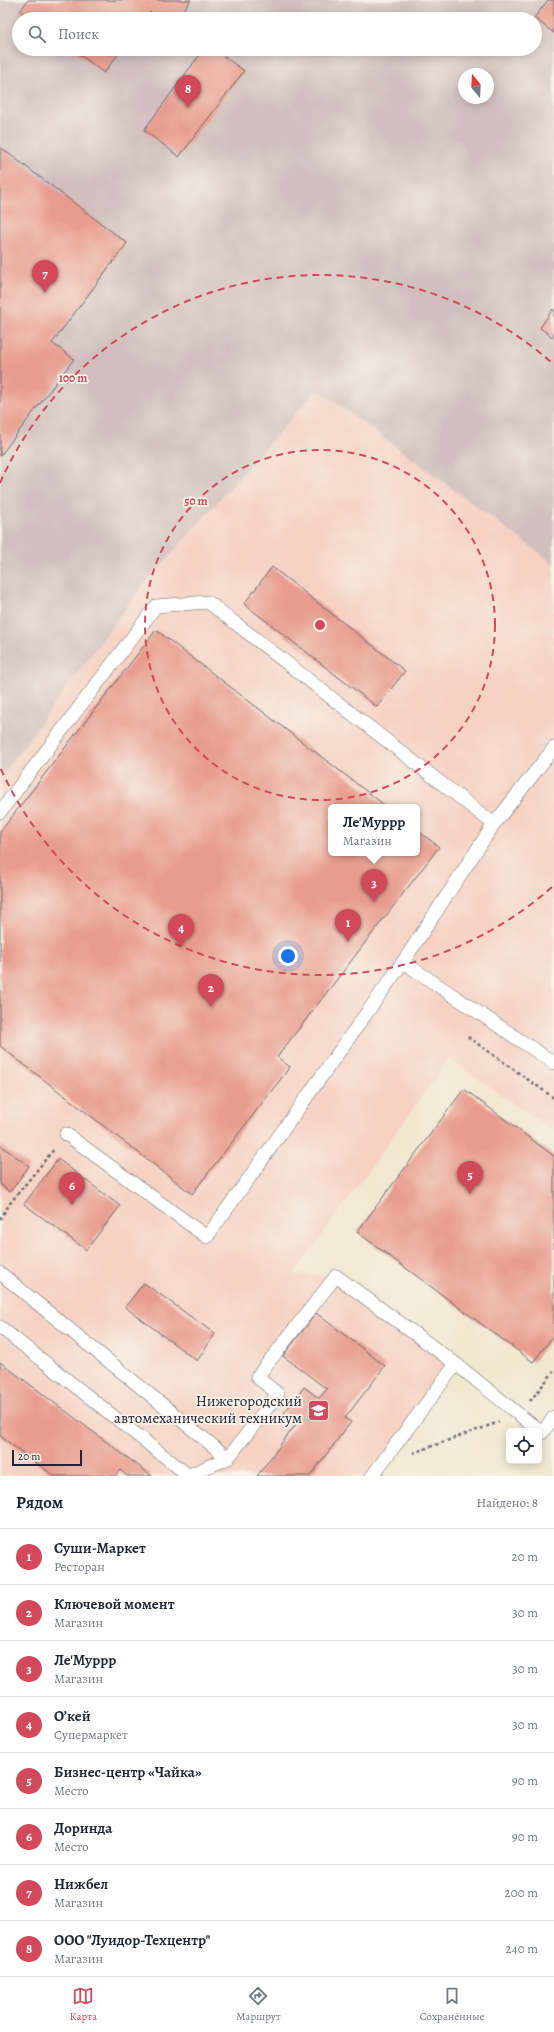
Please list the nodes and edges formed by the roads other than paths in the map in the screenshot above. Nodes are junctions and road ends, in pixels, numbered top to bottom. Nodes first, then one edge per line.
1 (554, 748) edge
2 (0, 812) edge
3 (494, 824) junction
4 (404, 962) junction
5 (554, 1063) edge
6 (66, 1134) road end
7 (0, 1273) edge
8 (0, 1327) edge
9 (456, 1364) junction
10 (554, 1417) edge
11 (228, 1458) junction
12 (188, 1476) edge
13 (372, 1476) edge

1 - 3 lane
2 - 3 lane
3 - 4 lane
4 - 5 lane
4 - 6 lane
7 - 11 lane
8 - 12 lane
9 - 10 lane
9 - 11 lane
9 - 13 lane
11 - 12 lane

